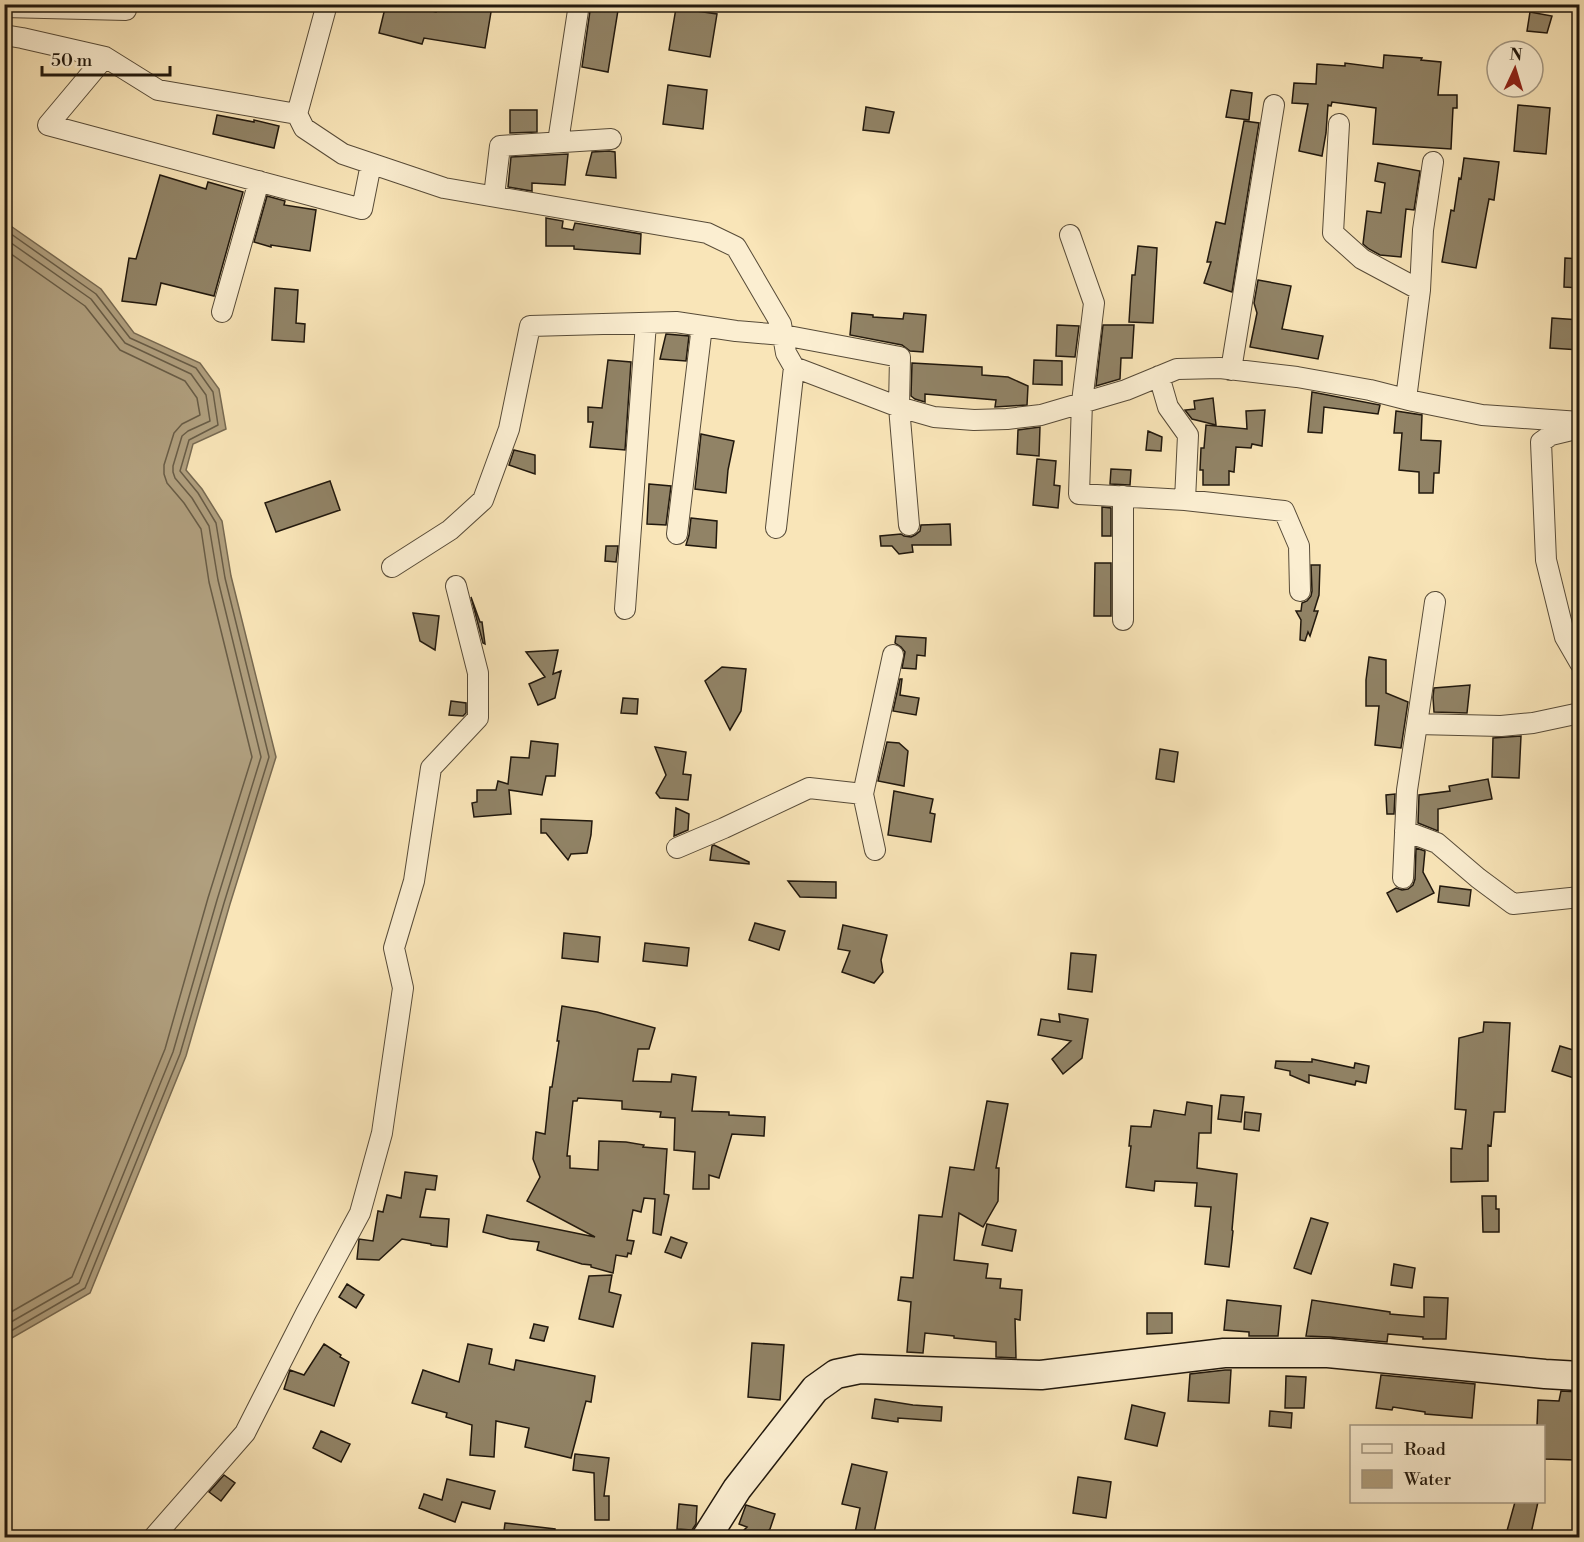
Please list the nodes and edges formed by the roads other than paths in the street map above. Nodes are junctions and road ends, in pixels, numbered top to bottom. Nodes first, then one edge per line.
1 (327, 4) edge
2 (579, 4) edge
3 (4, 7) edge
4 (126, 10) dead end
5 (4, 35) edge
6 (105, 57) junction
7 (1275, 105) dead end
8 (297, 114) junction
9 (1339, 124) dead end
10 (611, 140) dead end
11 (558, 142) junction
12 (1433, 162) dead end
13 (371, 164) junction
14 (258, 181) junction
15 (494, 196) junction
16 (1070, 235) dead end
17 (1420, 290) junction
18 (222, 312) dead end
19 (646, 323) junction
20 (702, 326) junction
21 (782, 329) junction
22 (794, 367) junction
23 (1231, 370) junction
24 (1159, 376) junction
25 (1406, 399) junction
26 (1082, 402) junction
27 (899, 407) junction
28 (1580, 422) edge
29 (1580, 428) edge
30 (1123, 496) junction
31 (1185, 500) junction
32 (909, 525) dead end
33 (776, 528) dead end
34 (677, 534) dead end
35 (393, 567) dead end
36 (456, 586) dead end
37 (1300, 591) dead end
38 (1435, 602) dead end
39 (626, 609) dead end
40 (1123, 620) dead end
41 (1572, 641) edge
42 (893, 655) dead end
43 (1580, 663) edge
44 (1580, 713) edge
45 (1417, 724) junction
46 (862, 794) junction
47 (1405, 831) junction
48 (677, 848) dead end
49 (875, 850) dead end
50 (1403, 878) dead end
51 (1580, 897) edge
52 (1580, 1376) edge
53 (153, 1538) edge
54 (706, 1538) edge

1 - 8 street
2 - 11 street
3 - 4 street
5 - 6 street
6 - 8 street
6 - 14 street
7 - 23 street
8 - 13 street
9 - 17 street
10 - 11 street
11 - 15 street
12 - 17 street
13 - 14 street
13 - 15 street
14 - 18 street
15 - 21 street
16 - 26 street
17 - 25 street
19 - 20 street
19 - 35 street
19 - 39 street
20 - 21 street
20 - 34 street
21 - 22 street
21 - 27 street
22 - 27 street
22 - 33 street
23 - 24 street
23 - 25 street
24 - 26 street
24 - 31 street
25 - 28 street
26 - 27 street
26 - 30 street
27 - 32 street
29 - 41 street
30 - 31 street
30 - 40 street
31 - 37 street
36 - 53 street
38 - 45 street
41 - 43 street
42 - 46 street
44 - 45 street
45 - 47 street
46 - 48 street
46 - 49 street
47 - 50 street
47 - 51 street
52 - 54 main road

